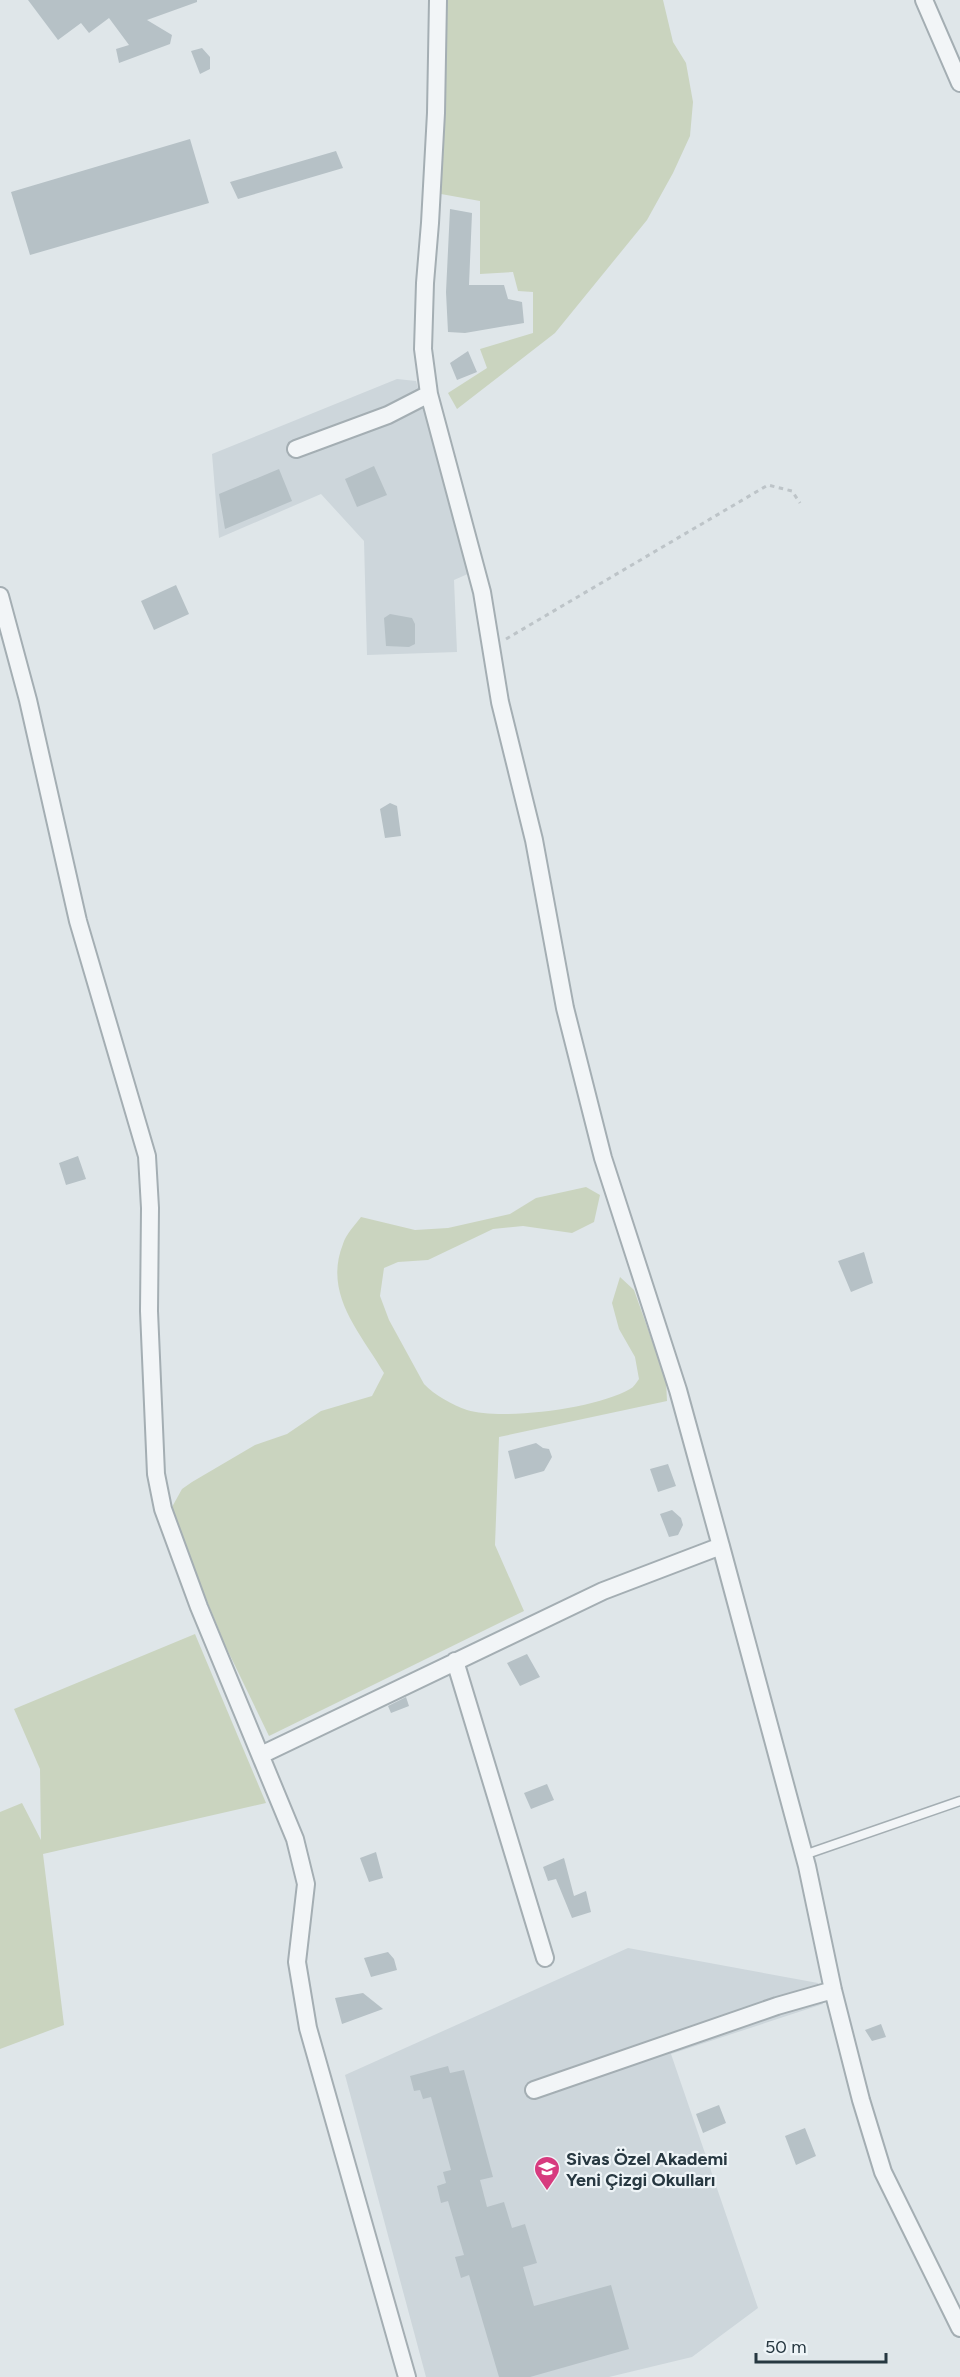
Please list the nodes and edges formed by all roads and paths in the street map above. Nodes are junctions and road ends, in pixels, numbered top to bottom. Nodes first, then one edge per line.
1 (438, 0) edge
2 (924, 0) edge
3 (960, 83) edge
4 (429, 394) junction
5 (296, 449) dead end
6 (800, 504) dead end
7 (0, 596) edge
8 (491, 648) junction
9 (721, 1546) junction
10 (455, 1661) junction
11 (261, 1755) junction
12 (960, 1801) edge
13 (804, 1855) junction
14 (545, 1958) dead end
15 (833, 1990) junction
16 (534, 2090) dead end
17 (960, 2328) edge
18 (407, 2377) edge

1 - 4 street
2 - 3 street
4 - 5 street
4 - 8 street
6 - 8 path
7 - 11 street
8 - 9 street
9 - 10 street
9 - 13 street
10 - 11 street
10 - 14 street
11 - 18 street
12 - 13 lane
13 - 15 street
15 - 16 street
15 - 17 street

